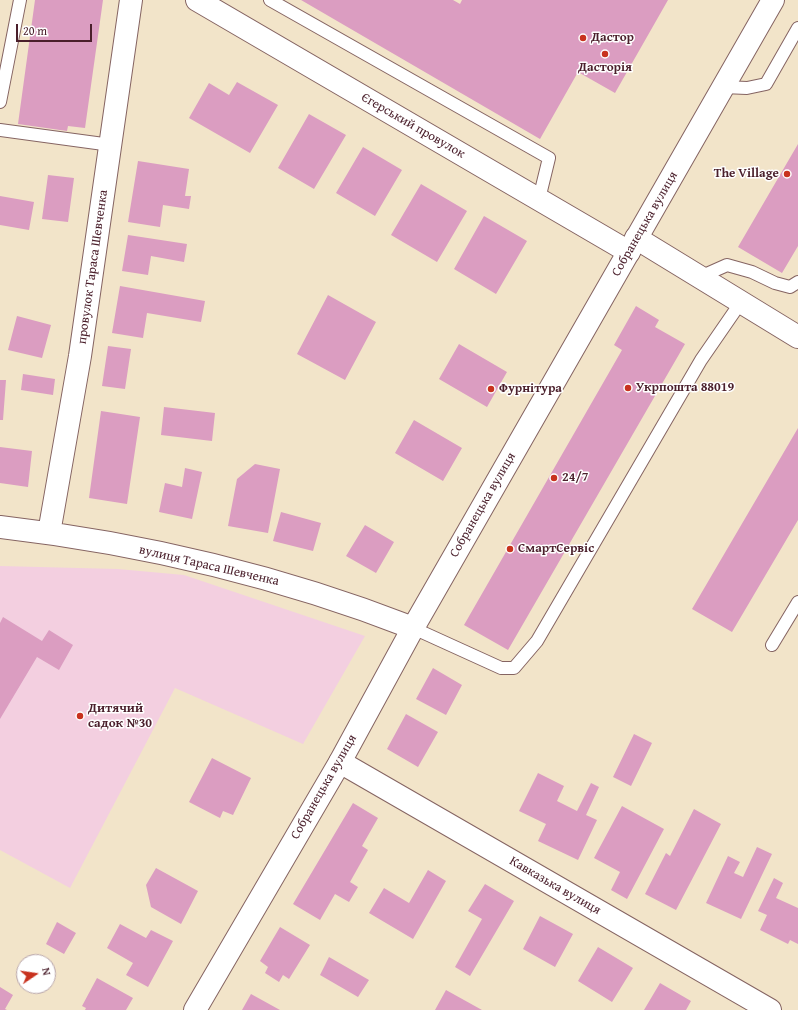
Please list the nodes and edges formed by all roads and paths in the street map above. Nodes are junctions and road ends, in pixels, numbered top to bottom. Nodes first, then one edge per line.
1 (20, 0) edge
2 (131, 0) edge
3 (197, 0) edge
4 (270, 0) edge
5 (773, 0) edge
6 (798, 28) edge
7 (723, 87) junction
8 (0, 102) edge
9 (0, 130) edge
10 (111, 145) junction
11 (539, 199) junction
12 (632, 245) junction
13 (700, 277) junction
14 (798, 282) edge
15 (741, 302) junction
16 (798, 337) edge
17 (0, 527) edge
18 (50, 533) junction
19 (798, 602) edge
20 (413, 628) junction
21 (772, 645) dead end
22 (340, 762) junction
23 (195, 1010) edge
24 (770, 1010) edge

1 - 8 lane
2 - 10 street, провулок Тараса Шевченка
3 - 11 street, Єгерський провулок
4 - 11 lane
5 - 7 street, Собранецька вулиця
6 - 7 lane
7 - 12 street, Собранецька вулиця
9 - 10 lane
10 - 18 street, провулок Тараса Шевченка
11 - 12 street, Єгерський провулок
12 - 13 street, Єгерський провулок
12 - 20 street, Собранецька вулиця
13 - 14 lane
13 - 15 street, Єгерський провулок
15 - 16 street, Єгерський провулок
15 - 20 lane
17 - 18 street, вулиця Тараса Шевченка
18 - 20 street, вулиця Тараса Шевченка
19 - 21 lane
20 - 22 street, Собранецька вулиця
22 - 23 street, Собранецька вулиця
22 - 24 street, Кавказька вулиця

